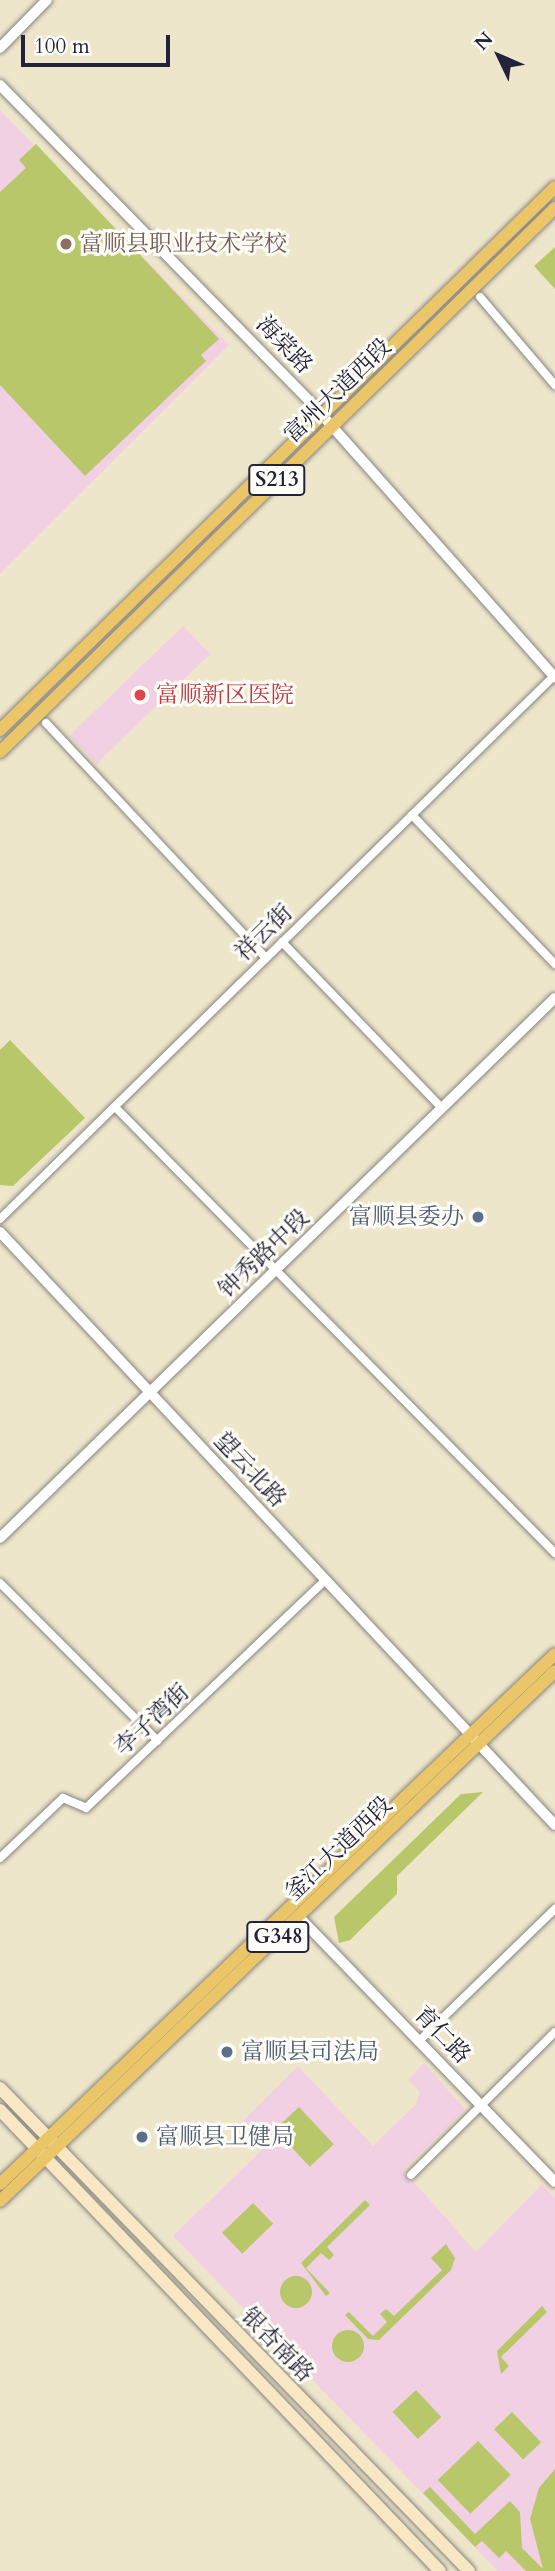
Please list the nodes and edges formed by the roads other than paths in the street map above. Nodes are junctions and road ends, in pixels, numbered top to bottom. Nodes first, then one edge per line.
1 (47, 0) edge
2 (0, 48) edge
3 (0, 85) edge
4 (555, 187) edge
5 (555, 208) edge
6 (480, 297) dead end
7 (555, 385) edge
8 (322, 414) junction
9 (332, 426) junction
10 (555, 676) edge
11 (46, 723) dead end
12 (0, 730) edge
13 (0, 752) edge
14 (412, 815) junction
15 (282, 942) junction
16 (266, 958) junction
17 (555, 964) edge
18 (555, 998) edge
19 (115, 1107) junction
20 (442, 1108) junction
21 (0, 1219) edge
22 (0, 1232) edge
23 (276, 1270) junction
24 (150, 1394) junction
25 (0, 1538) edge
26 (555, 1553) edge
27 (324, 1581) junction
28 (0, 1583) edge
29 (555, 1654) edge
30 (555, 1671) edge
31 (158, 1741) junction
32 (473, 1742) junction
33 (555, 1825) edge
34 (0, 1858) edge
35 (555, 1909) edge
36 (299, 1917) junction
37 (555, 2032) edge
38 (418, 2042) junction
39 (0, 2088) edge
40 (481, 2105) junction
41 (0, 2110) edge
42 (52, 2143) junction
43 (41, 2153) junction
44 (411, 2175) dead end
45 (555, 2182) edge
46 (0, 2184) edge
47 (0, 2201) edge
48 (440, 2571) edge
49 (469, 2571) edge

1 - 2 street
3 - 8 street, 海棠路
4 - 8 main road, 富州大道西段 / S213
5 - 9 main road, 富州大道西段 / S213
6 - 7 street
8 - 9 street, 海棠路
8 - 12 main road, 富州大道西段 / S213
9 - 10 street, 海棠路
9 - 13 main road, 富州大道西段 / S213
10 - 14 street, 祥云街
11 - 16 street
14 - 15 street, 祥云街
14 - 17 street
15 - 16 street, 祥云街
15 - 20 street
16 - 19 street, 祥云街
18 - 20 street, 钟秀路中段
19 - 21 street, 祥云街
19 - 23 street
20 - 23 street, 钟秀路中段
22 - 24 street, 望云北路
23 - 24 street, 钟秀路中段
23 - 26 street
24 - 25 street, 钟秀路中段
24 - 27 street, 望云北路
27 - 31 street, 李子湾街
27 - 32 street, 望云北路
28 - 31 street
29 - 32 main road, 釜江大道西段 / G348
30 - 32 main road, 釜江大道西段 / G348
31 - 34 street, 李子湾街
32 - 33 street, 望云北路
32 - 36 main road, 釜江大道西段 / G348
32 - 42 main road, 釜江大道西段 / G348
35 - 38 street
36 - 38 street, 育仁路
36 - 42 main road, 釜江大道西段 / G348
37 - 40 street
38 - 40 street, 育仁路
39 - 42 main road, 银杏南路
40 - 44 street
40 - 45 street, 育仁路
41 - 43 main road, 银杏南路
42 - 43 main road, 釜江大道西段 / G348
42 - 49 main road, 银杏南路
43 - 46 main road, 釜江大道西段 / G348
43 - 47 main road, 釜江大道西段 / G348
43 - 48 main road, 银杏南路

